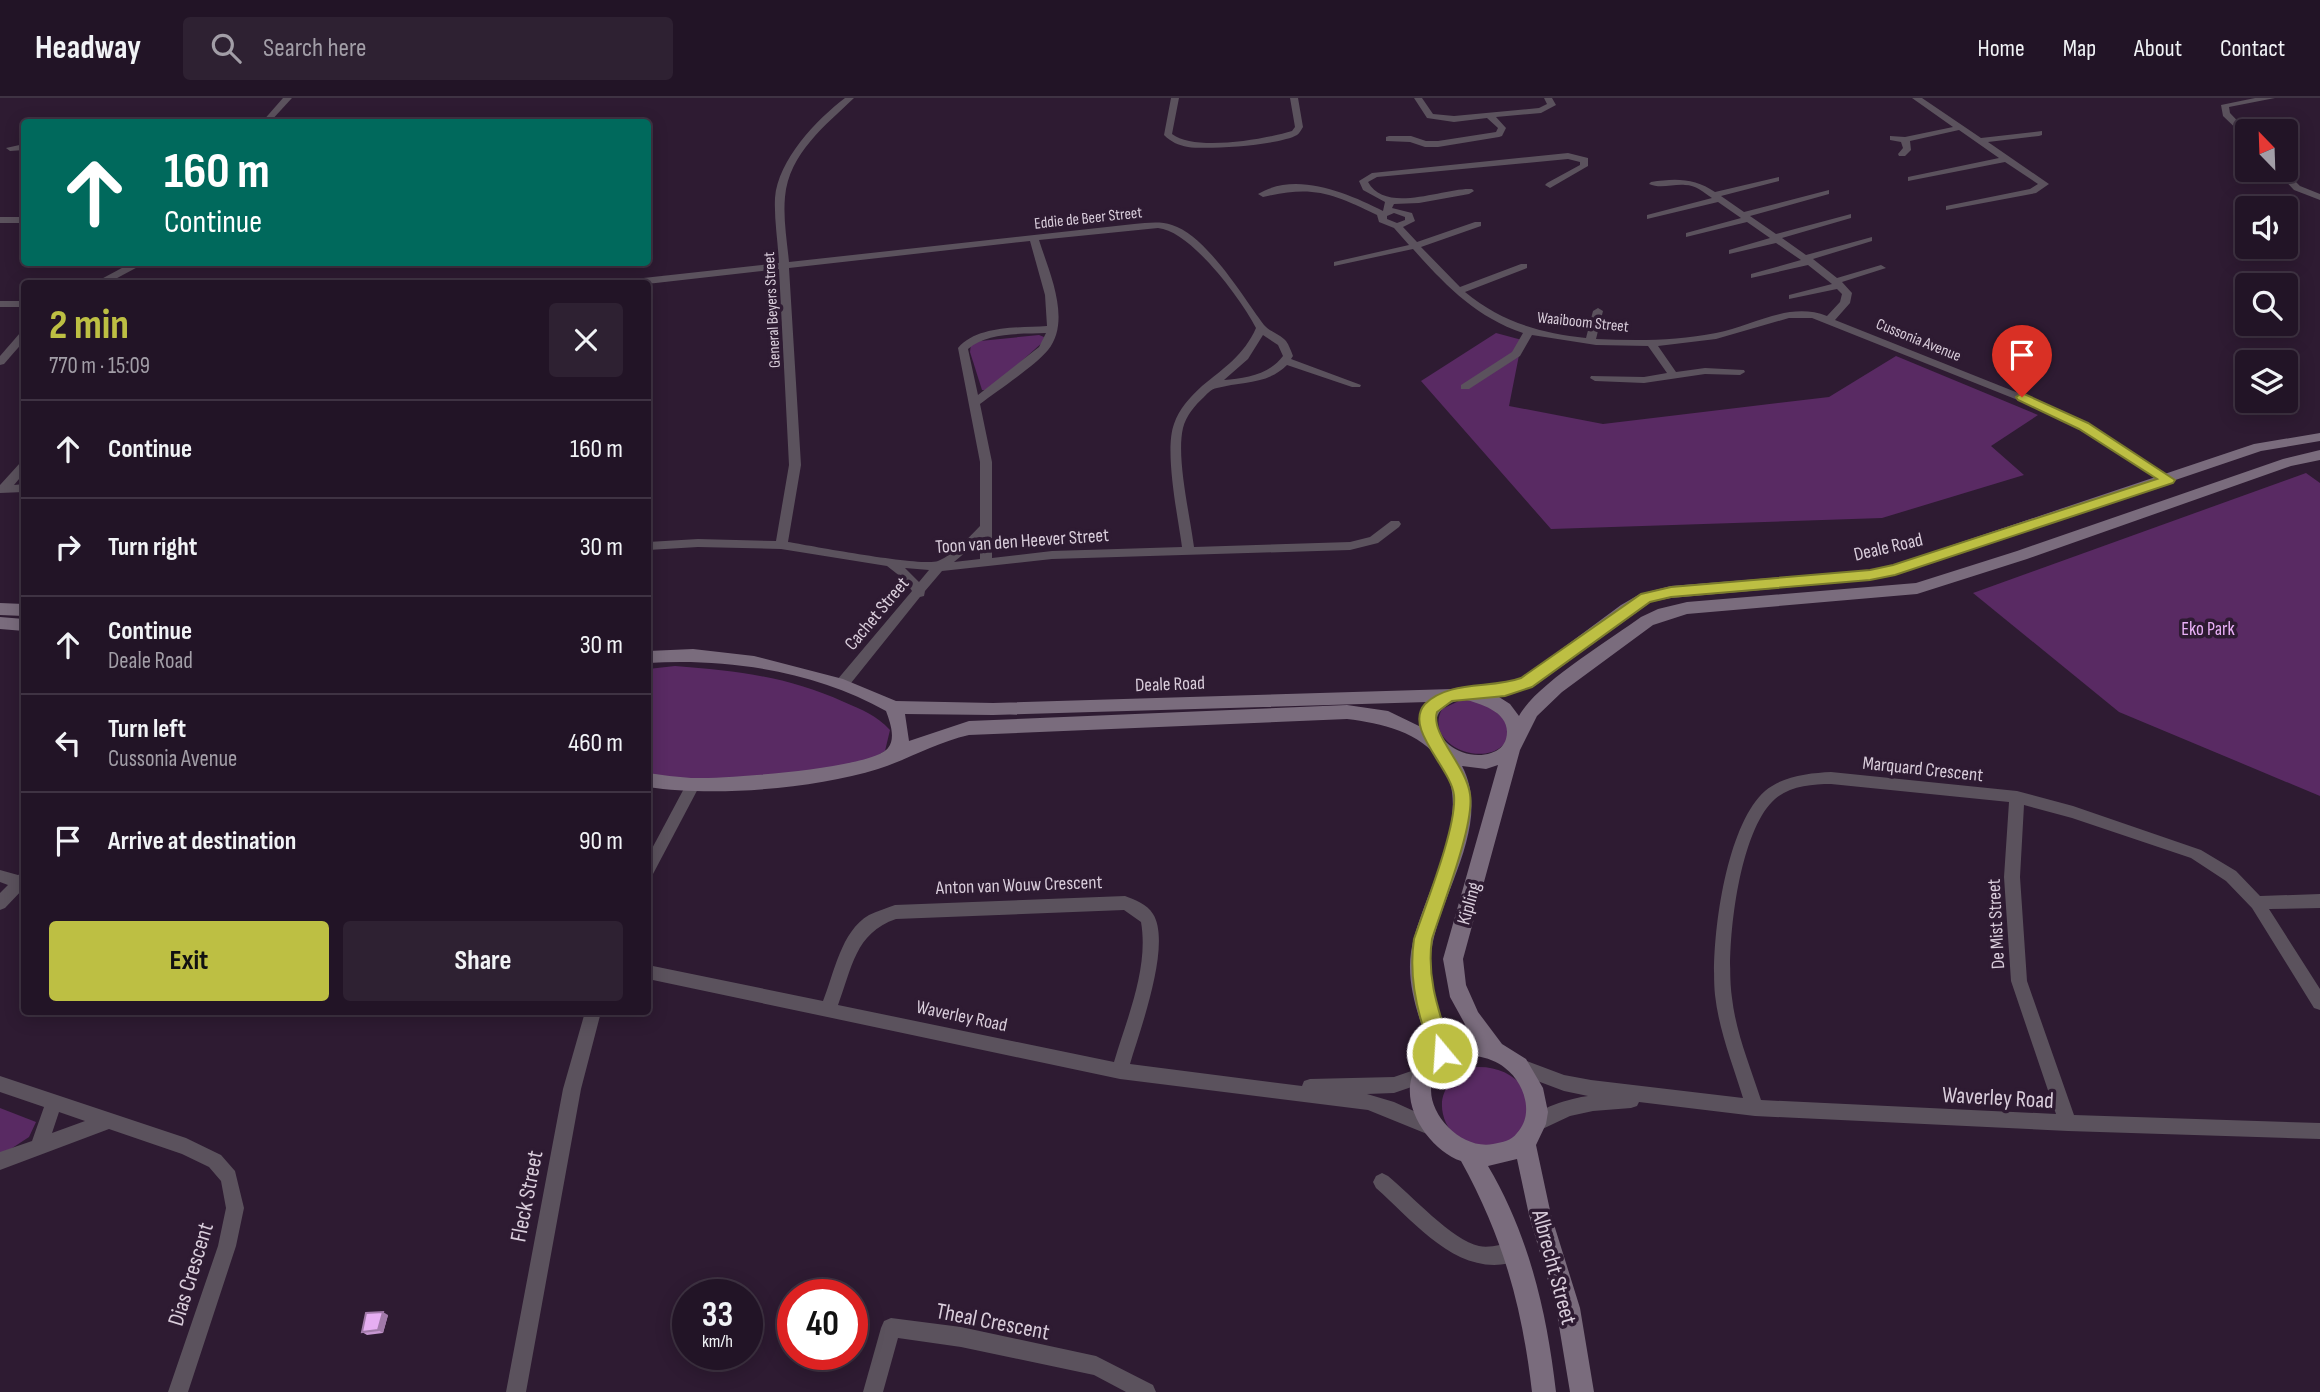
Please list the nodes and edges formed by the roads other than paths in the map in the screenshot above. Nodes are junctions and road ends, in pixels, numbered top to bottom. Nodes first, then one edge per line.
1 (288, 98) edge
2 (850, 98) edge
3 (1175, 98) edge
4 (1294, 98) edge
5 (1418, 98) edge
6 (1548, 98) edge
7 (1916, 98) edge
8 (2271, 98) edge
9 (1490, 116) junction
10 (269, 119) edge
11 (2235, 124) edge
12 (1958, 128) junction
13 (2039, 134) dead end
14 (1893, 138) dead end
15 (1389, 139) dead end
16 (1905, 140) junction
17 (1978, 141) junction
18 (10, 148) dead end
19 (21, 148) edge
20 (1902, 154) dead end
21 (2006, 159) junction
22 (1776, 179) dead end
23 (1911, 179) dead end
24 (2291, 182) edge
25 (1654, 184) dead end
26 (1550, 185) dead end
27 (1469, 191) dead end
28 (1826, 192) dead end
29 (1263, 194) dead end
30 (1717, 197) junction
31 (2320, 197) edge
32 (1949, 208) dead end
33 (1386, 209) junction
34 (1848, 216) dead end
35 (1650, 217) dead end
36 (1746, 217) junction
37 (0, 220) edge
38 (21, 220) edge
39 (1478, 224) dead end
40 (1397, 226) junction
41 (1689, 235) dead end
42 (1776, 238) junction
43 (1034, 239) junction
44 (1870, 239) dead end
45 (1415, 245) junction
46 (1731, 252) dead end
47 (1807, 260) junction
48 (1337, 264) dead end
49 (134, 266) edge
50 (1524, 266) dead end
51 (785, 267) junction
52 (1881, 268) dead end
53 (1754, 276) dead end
54 (105, 280) edge
55 (651, 280) edge
56 (1838, 283) junction
57 (1459, 291) junction
58 (1793, 297) dead end
59 (21, 303) edge
60 (0, 304) edge
61 (1598, 311) dead end
62 (1804, 313) joint
63 (1829, 320) junction
64 (1261, 328) junction
65 (1052, 329) junction
66 (1529, 332) junction
67 (21, 338) edge
68 (1590, 341) junction
69 (1651, 342) junction
70 (1286, 361) junction
71 (0, 362) edge
72 (1740, 372) dead end
73 (1673, 375) junction
74 (1595, 378) dead end
75 (1356, 385) dead end
76 (1212, 386) junction
77 (1465, 387) dead end
78 (976, 402) junction
79 (2320, 437) edge
80 (2320, 455) edge
81 (21, 469) edge
82 (2168, 480) junction
83 (2218, 486) junction
84 (21, 488) edge
85 (3, 489) edge
86 (2176, 502) junction
87 (1395, 524) dead end
88 (985, 528) junction
89 (1998, 536) junction
90 (781, 545) junction
91 (651, 546) edge
92 (1189, 552) junction
93 (2022, 555) junction
94 (890, 562) junction
95 (986, 562) junction
96 (939, 566) junction
97 (920, 593) junction
98 (0, 609) edge
99 (21, 610) edge
100 (0, 623) edge
101 (21, 625) edge
102 (651, 657) edge
103 (842, 684) junction
104 (1478, 694) junction
105 (1449, 695) junction
106 (893, 707) junction
107 (1514, 744) junction
108 (1438, 746) junction
109 (892, 755) junction
110 (651, 779) edge
111 (693, 785) junction
112 (2017, 797) junction
113 (651, 864) edge
114 (0, 876) edge
115 (21, 880) edge
116 (21, 882) edge
117 (2320, 901) edge
118 (0, 903) edge
119 (2257, 903) junction
120 (651, 973) edge
121 (2320, 1003) edge
122 (830, 1008) junction
123 (592, 1015) edge
124 (1494, 1050) junction
125 (1442, 1053) junction
126 (1518, 1066) junction
127 (1120, 1071) junction
128 (1423, 1075) junction
129 (0, 1084) edge
130 (1270, 1089) junction
131 (1674, 1097) junction
132 (54, 1102) junction
133 (1755, 1108) junction
134 (109, 1121) junction
135 (2068, 1124) junction
136 (1432, 1128) junction
137 (2320, 1131) edge
138 (1530, 1133) junction
139 (39, 1147) junction
140 (1469, 1154) junction
141 (0, 1161) edge
142 (1382, 1182) dead end
143 (1516, 1252) junction
144 (177, 1392) edge
145 (516, 1392) edge
146 (873, 1392) edge
147 (1146, 1392) edge
148 (1544, 1392) edge
149 (1582, 1392) edge

1 - 10 street
2 - 51 street, General Beyers Street
3 - 4 street
5 - 9 street
6 - 9 street
7 - 12 street
8 - 11 street
9 - 15 street
12 - 16 street
12 - 17 street
13 - 17 street
14 - 16 street
16 - 20 street
17 - 21 street
18 - 19 street
21 - 23 street
21 - 32 street
22 - 30 street
24 - 31 street
25 - 30 street
26 - 33 street
27 - 33 street
28 - 36 street
29 - 33 street
30 - 35 street
30 - 36 street
33 - 40 street, Waaiboom Street
33 - 40 street
34 - 42 street
36 - 41 street
36 - 42 street
37 - 38 street
39 - 45 street
40 - 45 street, Waaiboom Street
42 - 46 street
42 - 47 street
43 - 51 street, Eddie de Beer Street
43 - 64 street, Eddie de Beer Street
43 - 65 street
44 - 47 street
45 - 48 street
45 - 57 street, Waaiboom Street
47 - 53 street
47 - 56 street
49 - 54 street
50 - 57 street
51 - 55 street, Eddie de Beer Street
51 - 90 street, General Beyers Street
52 - 56 street
56 - 58 street
56 - 63 street
57 - 66 street, Waaiboom Street
59 - 60 street
61 - 68 street
62 - 63 street, Cussonia Avenue
62 - 69 street, Waaiboom Street
63 - 82 street, Cussonia Avenue
64 - 70 street, Eddie de Beer Street
64 - 76 street
65 - 78 street
65 - 78 street
66 - 68 street, Waaiboom Street
66 - 77 street
67 - 71 street
68 - 69 street, Waaiboom Street
69 - 73 street
70 - 75 street
70 - 76 street
72 - 73 street
73 - 74 street
76 - 92 street
78 - 88 street
79 - 82 street, Deale Road
80 - 83 street
81 - 85 street
82 - 83 street
82 - 86 street
82 - 89 street, Deale Road
83 - 86 street
84 - 85 street
86 - 93 street
87 - 92 street, Toon van den Heever Street
88 - 95 street
88 - 96 street, Cachet Street
89 - 93 street
89 - 104 street, Deale Road
90 - 91 street, Toon van den Heever Street
90 - 94 street, Toon van den Heever Street
92 - 95 street, Toon van den Heever Street
93 - 107 street
94 - 96 street, Toon van den Heever Street
94 - 97 street
95 - 96 street, Toon van den Heever Street
96 - 97 street, Cachet Street
97 - 103 street, Cachet Street
98 - 99 street
100 - 101 street
102 - 103 street, Deale Road
103 - 106 street, Deale Road
104 - 105 street
104 - 107 street
105 - 106 street, Deale Road
105 - 108 street
106 - 109 street
107 - 108 street
107 - 124 street, Kipling
108 - 109 street, Deale Road
108 - 125 street, Kipling
109 - 111 street, Deale Road
110 - 111 street, Deale Road
111 - 113 street
112 - 119 street, Marquard Crescent
112 - 133 street, Marquard Crescent
112 - 135 street, De Mist Street
114 - 115 street
116 - 118 street
117 - 119 street
119 - 121 street, Marquard Crescent
120 - 122 street, Waverley Road
122 - 127 street, Waverley Road
122 - 127 street, Anton van Wouw Crescent
123 - 145 street, Fleck Street
124 - 125 street
124 - 126 street
125 - 128 street
126 - 131 street, Waverley Road
126 - 138 street
127 - 130 street, Waverley Road
128 - 130 street, Waverley Road
128 - 136 street
129 - 132 street, Dias Crescent
130 - 136 street, Waverley Road
131 - 133 street, Waverley Road
131 - 138 street, Waverley Road
132 - 134 street, Dias Crescent
132 - 139 street
133 - 135 street, Waverley Road
134 - 139 street
134 - 144 street, Dias Crescent
135 - 137 street, Waverley Road
136 - 140 street
138 - 140 street
138 - 149 street, Albrecht Street
139 - 141 street
140 - 143 street, Albrecht Street
142 - 143 street
143 - 148 street, Albrecht Street
146 - 147 street, Theal Crescent

